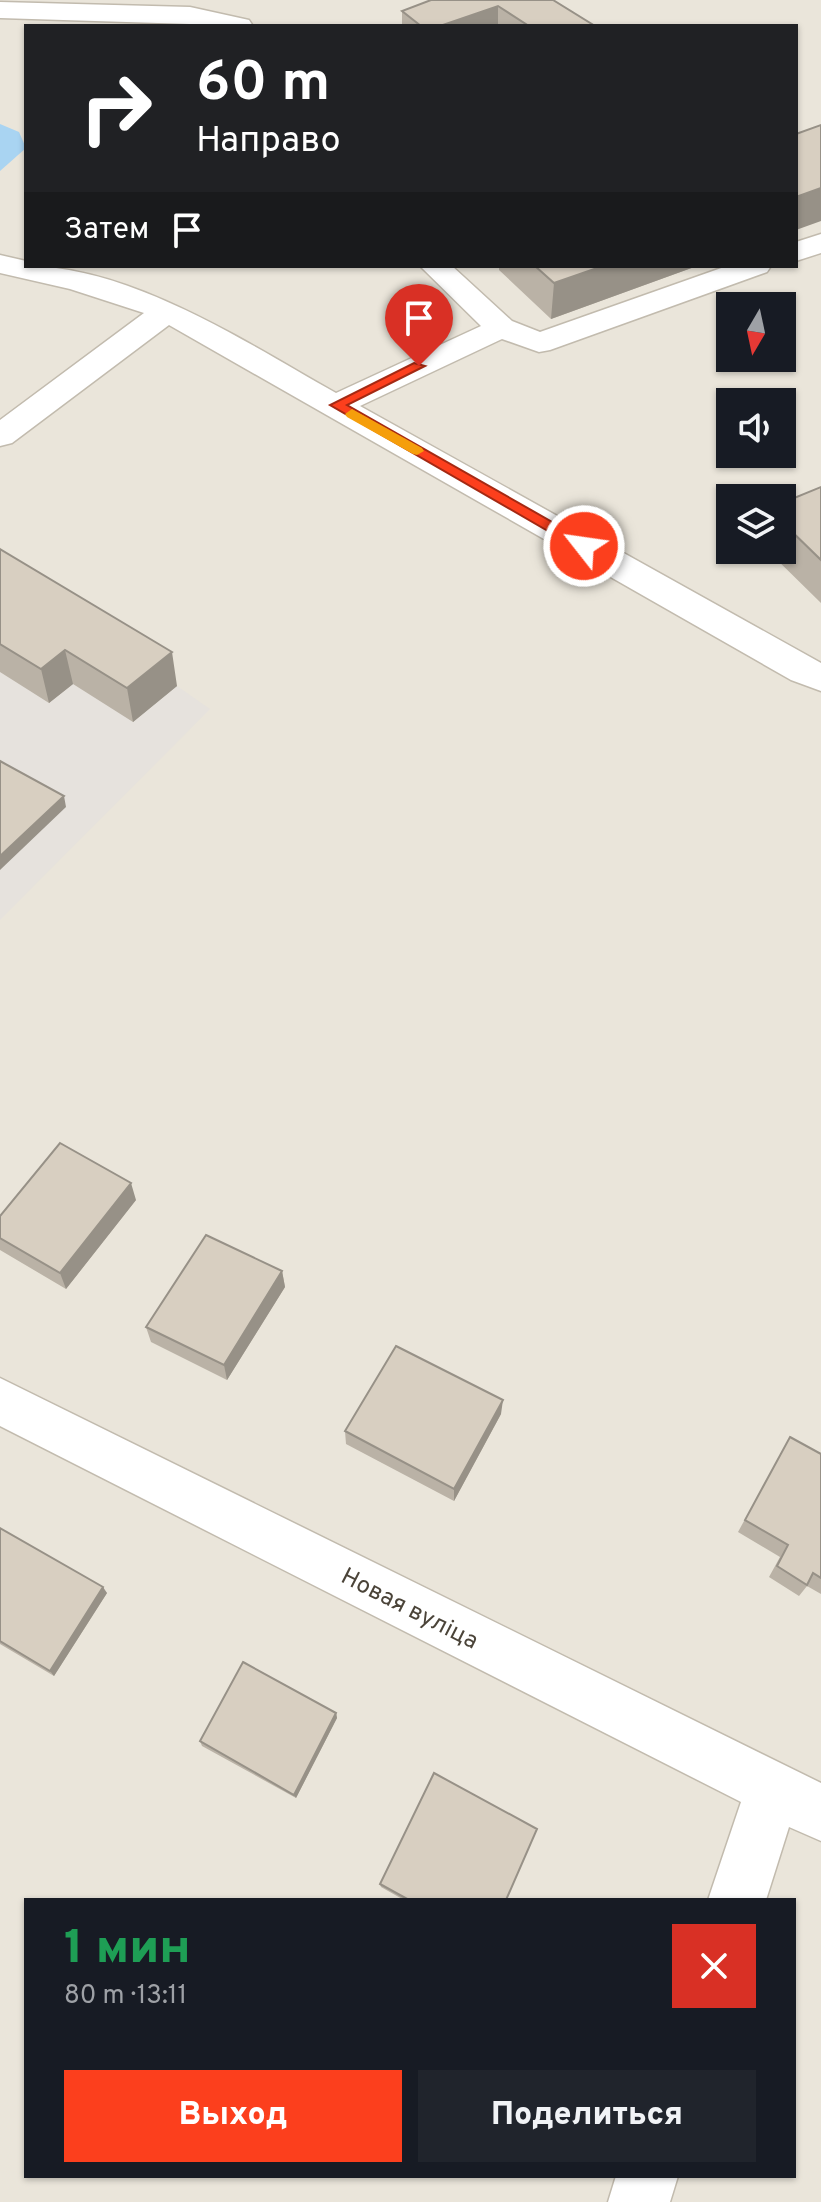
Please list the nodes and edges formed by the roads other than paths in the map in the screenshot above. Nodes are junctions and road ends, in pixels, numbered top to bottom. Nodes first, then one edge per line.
1 (0, 10) edge
2 (172, 20) edge
3 (231, 24) edge
4 (821, 243) edge
5 (798, 251) edge
6 (0, 264) edge
7 (437, 268) edge
8 (750, 268) edge
9 (167, 311) junction
10 (501, 328) junction
11 (337, 405) junction
12 (0, 436) edge
13 (821, 678) edge
14 (0, 1401) edge
15 (797, 1802) edge
16 (738, 1898) edge
17 (646, 2178) edge
18 (639, 2202) edge

1 - 2 street
2 - 3 street
4 - 5 street
6 - 9 street
7 - 10 street
8 - 10 street
9 - 11 street
9 - 12 street
10 - 11 street
11 - 13 street
14 - 15 street, Новая вуліца
15 - 16 street
17 - 18 street

